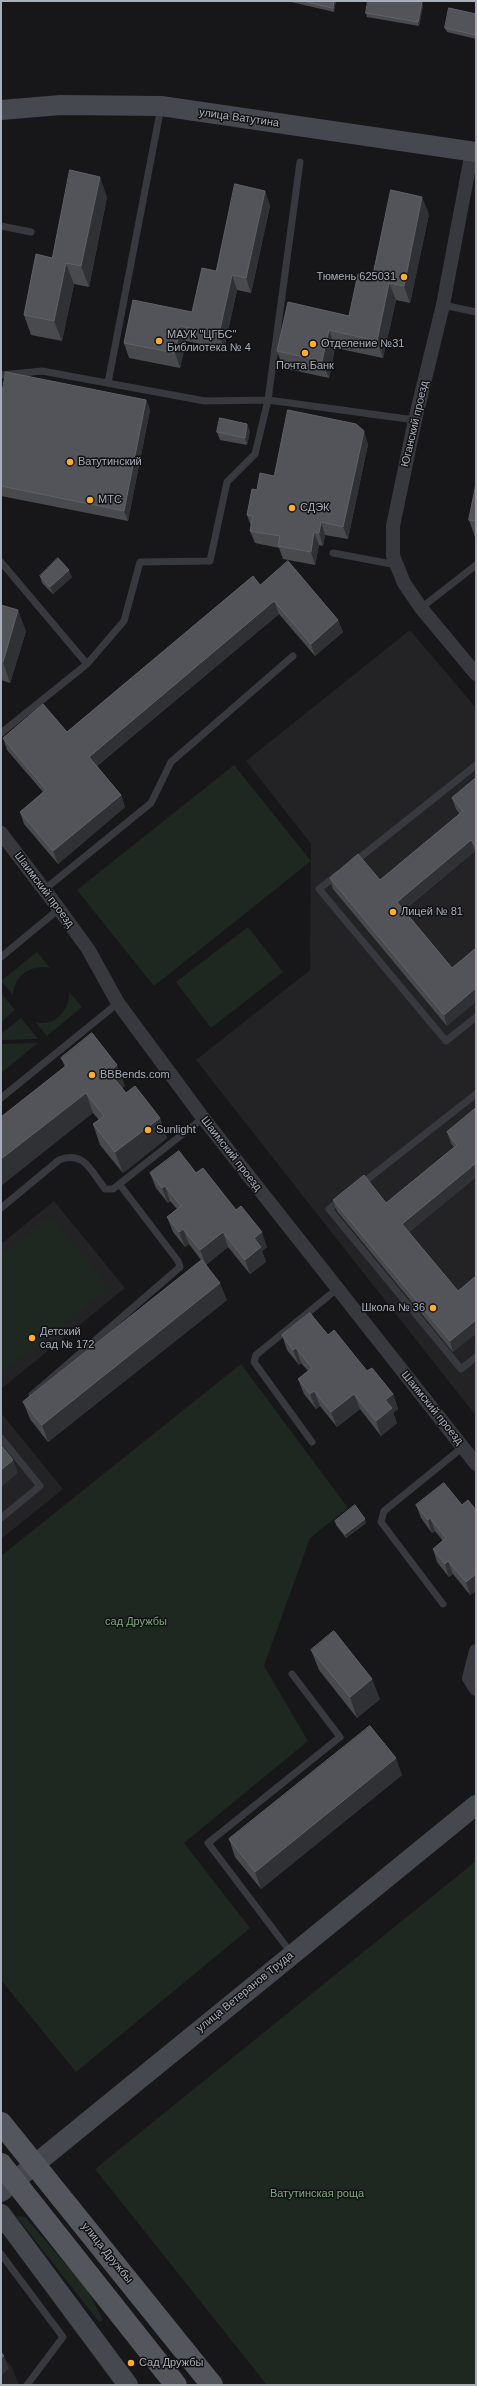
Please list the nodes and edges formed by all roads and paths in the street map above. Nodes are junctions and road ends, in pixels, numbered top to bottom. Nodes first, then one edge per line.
1 (161, 106) junction
2 (1, 110) edge
3 (474, 151) edge
4 (300, 162) dead end
5 (1, 226) edge
6 (31, 232) dead end
7 (443, 305) junction
8 (476, 312) edge
9 (1, 375) edge
10 (108, 384) junction
11 (268, 400) junction
12 (415, 420) junction
13 (333, 553) dead end
14 (1, 562) edge
15 (397, 565) junction
16 (476, 565) edge
17 (422, 608) junction
18 (292, 656) dead end
19 (87, 664) junction
20 (476, 674) edge
21 (1, 733) edge
22 (476, 765) edge
23 (1, 833) edge
24 (45, 889) junction
25 (60, 909) junction
26 (1, 957) edge
27 (118, 1003) junction
28 (476, 1017) edge
29 (476, 1094) edge
30 (1, 1098) edge
31 (203, 1118) junction
32 (120, 1185) junction
33 (354, 1190) edge
34 (347, 1194) edge
35 (1, 1208) edge
36 (337, 1289) junction
37 (476, 1357) edge
38 (27, 1400) edge
39 (1, 1438) edge
40 (312, 1442) dead end
41 (463, 1447) junction
42 (476, 1464) edge
43 (1, 1518) edge
44 (443, 1604) dead end
45 (476, 1651) edge
46 (292, 1674) dead end
47 (476, 1689) edge
48 (476, 1804) edge
49 (292, 1954) junction
50 (1, 2123) edge
51 (35, 2163) junction
52 (1, 2164) edge
53 (8, 2186) edge
54 (1, 2214) edge
55 (1, 2254) edge
56 (27, 2385) edge
57 (128, 2385) edge
58 (176, 2385) edge
59 (212, 2385) edge

1 - 2 main road, улица Ватутина
1 - 3 main road, улица Ватутина
1 - 10 lane
3 - 7 street, Юганский проезд
4 - 11 lane
5 - 6 lane
7 - 8 lane
7 - 12 street, Юганский проезд
9 - 10 lane
10 - 11 lane
11 - 12 lane
11 - 19 lane
12 - 15 street, Юганский проезд
13 - 15 lane
14 - 19 lane
15 - 17 street, Юганский проезд
16 - 17 lane
17 - 20 street, Юганский проезд
18 - 24 lane
19 - 21 lane
22 - 28 lane
23 - 24 street, Шаимский проезд
24 - 25 street, Шаимский проезд
25 - 26 lane
25 - 27 street, Шаимский проезд
27 - 30 lane
27 - 31 street, Шаимский проезд
29 - 33 lane
31 - 32 lane
31 - 36 street, Шаимский проезд
32 - 35 lane
32 - 38 lane
34 - 37 lane
36 - 40 lane
36 - 41 street, Шаимский проезд
39 - 43 lane
41 - 42 street, Шаимский проезд
41 - 44 lane
45 - 47 street
46 - 49 lane
48 - 49 main road, улица Ветеранов Труда
49 - 51 main road, улица Ветеранов Труда
50 - 51 main road, улица Дружбы
51 - 53 main road, улица Ветеранов Труда
51 - 59 main road, улица Дружбы
52 - 53 main road
53 - 58 main road
54 - 57 main road
55 - 56 lane

